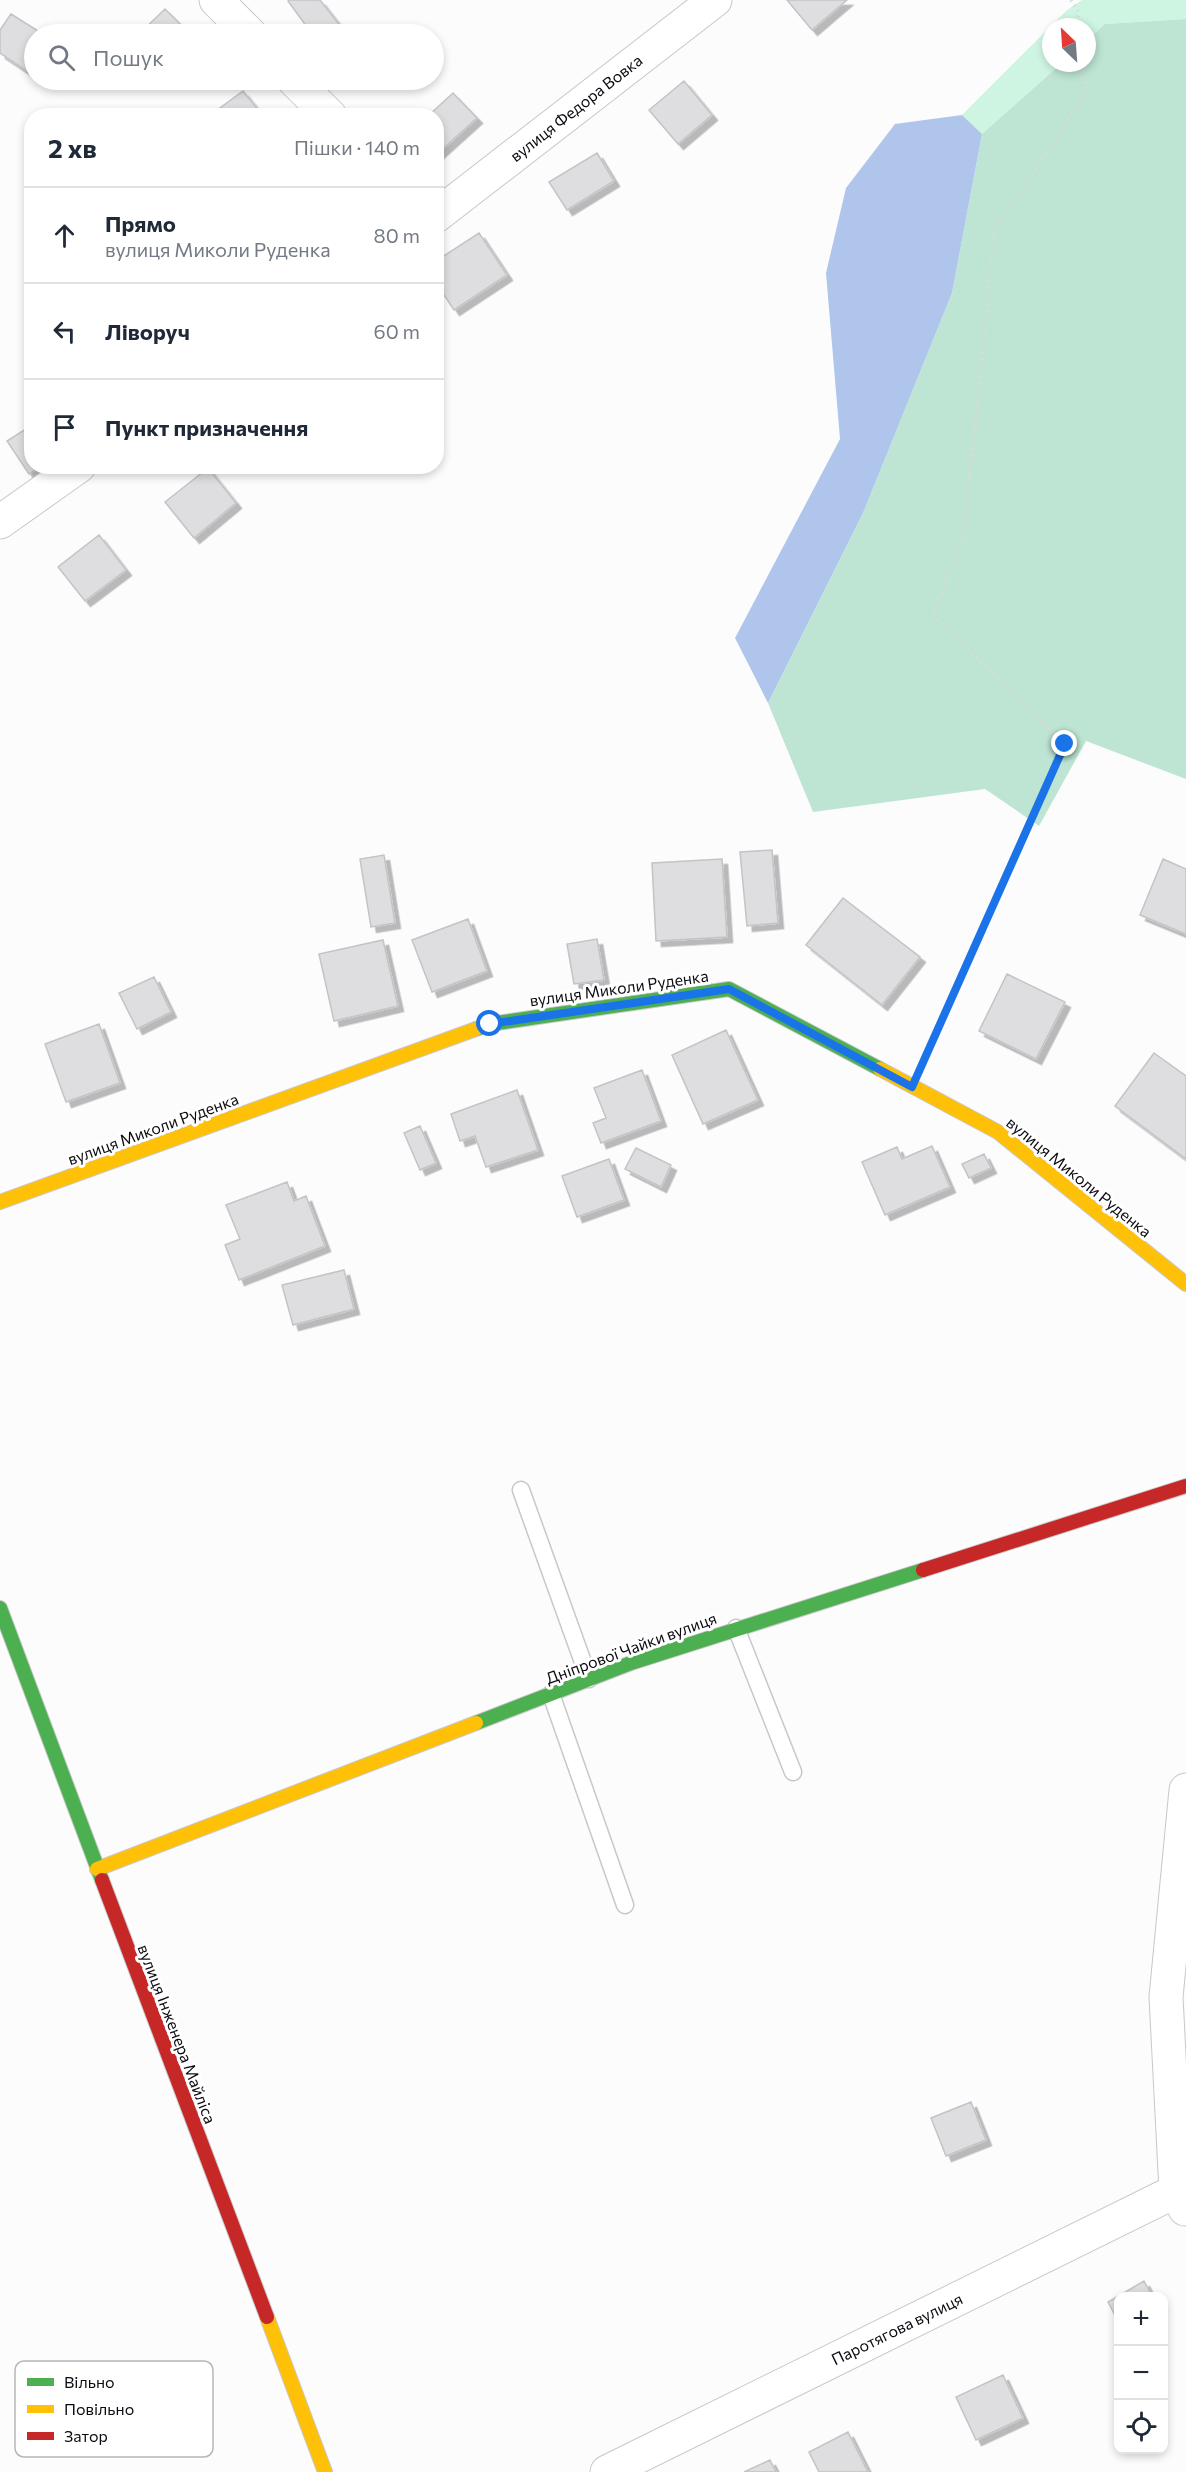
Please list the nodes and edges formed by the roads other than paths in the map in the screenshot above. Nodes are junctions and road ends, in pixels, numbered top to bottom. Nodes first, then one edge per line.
1 (216, 0) edge
2 (715, 0) edge
3 (240, 24) edge
4 (304, 90) edge
5 (322, 108) edge
6 (444, 210) edge
7 (69, 474) edge
8 (0, 522) edge
9 (0, 1202) edge
10 (1186, 1284) edge
11 (1186, 1486) edge
12 (521, 1490) dead end
13 (0, 1608) edge
14 (736, 1628) junction
15 (589, 1679) junction
16 (551, 1694) junction
17 (793, 1772) dead end
18 (1186, 1790) edge
19 (97, 1869) junction
20 (625, 1905) dead end
21 (1183, 2196) edge
22 (325, 2472) edge
23 (607, 2472) edge

1 - 3 street
2 - 6 street, вулиця Федора Вовка
4 - 5 street
7 - 8 street
9 - 10 street, вулиця Миколи Руденка
11 - 14 street, Дніпрової Чайки вулиця
12 - 15 lane
13 - 19 street, вулиця Інженера Майліса
14 - 15 street, Дніпрової Чайки вулиця
14 - 17 lane
15 - 16 street, Дніпрової Чайки вулиця
16 - 19 street, Дніпрової Чайки вулиця
16 - 20 lane
18 - 21 street
19 - 22 street, вулиця Інженера Майліса
21 - 23 street, Паротягова вулиця

